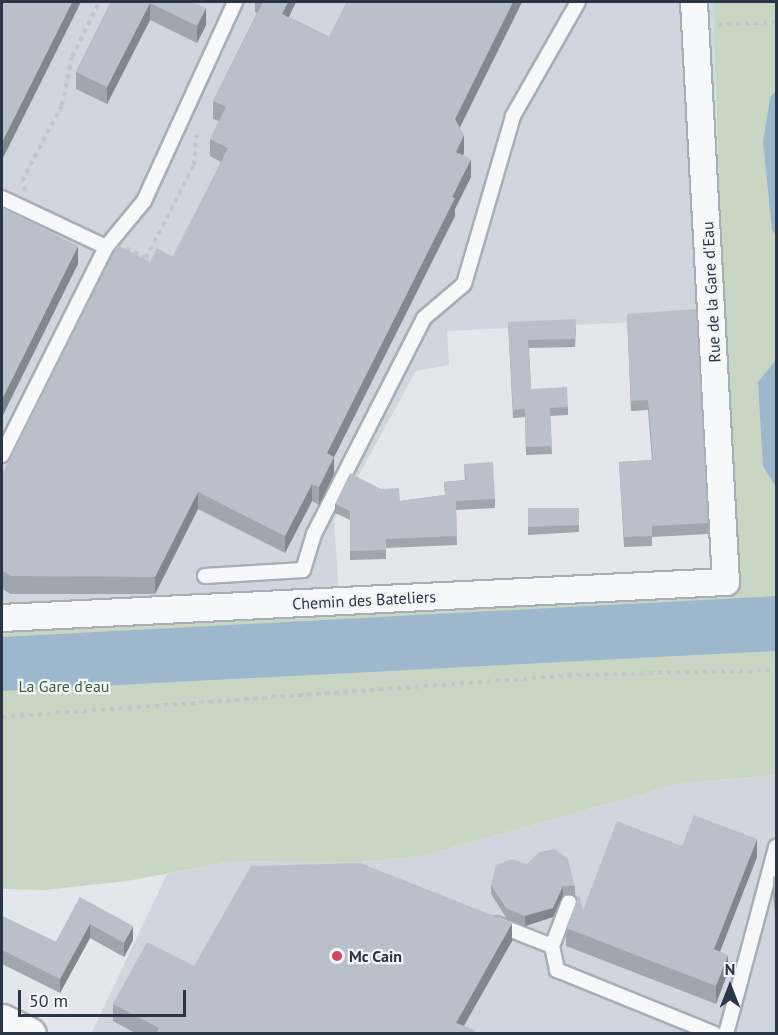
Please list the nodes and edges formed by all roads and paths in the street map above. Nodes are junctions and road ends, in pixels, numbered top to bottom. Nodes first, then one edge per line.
1 (99, 2) edge
2 (235, 2) edge
3 (578, 2) edge
4 (694, 2) edge
5 (777, 21) edge
6 (696, 27) junction
7 (198, 122) dead end
8 (2, 198) edge
9 (31, 212) junction
10 (108, 244) junction
11 (2, 455) edge
12 (205, 576) dead end
13 (726, 582) joint
14 (2, 618) edge
15 (777, 670) edge
16 (2, 717) edge
17 (777, 847) edge
18 (569, 902) dead end
19 (485, 920) edge
20 (552, 946) junction
21 (2, 1021) edge
22 (696, 1029) edge
23 (28, 1034) edge
24 (715, 1034) edge
25 (726, 1034) edge

1 - 9 path
2 - 10 lane
3 - 12 lane
4 - 6 street, Rue de la Gare d'Eau
5 - 6 path
6 - 13 street, Rue de la Gare d'Eau
7 - 10 path
8 - 9 lane
9 - 10 lane
10 - 11 lane
13 - 14 street, Chemin des Bateliers
15 - 16 path
17 - 25 lane
18 - 20 lane
19 - 20 lane
20 - 22 lane
21 - 23 street
22 - 24 lane

